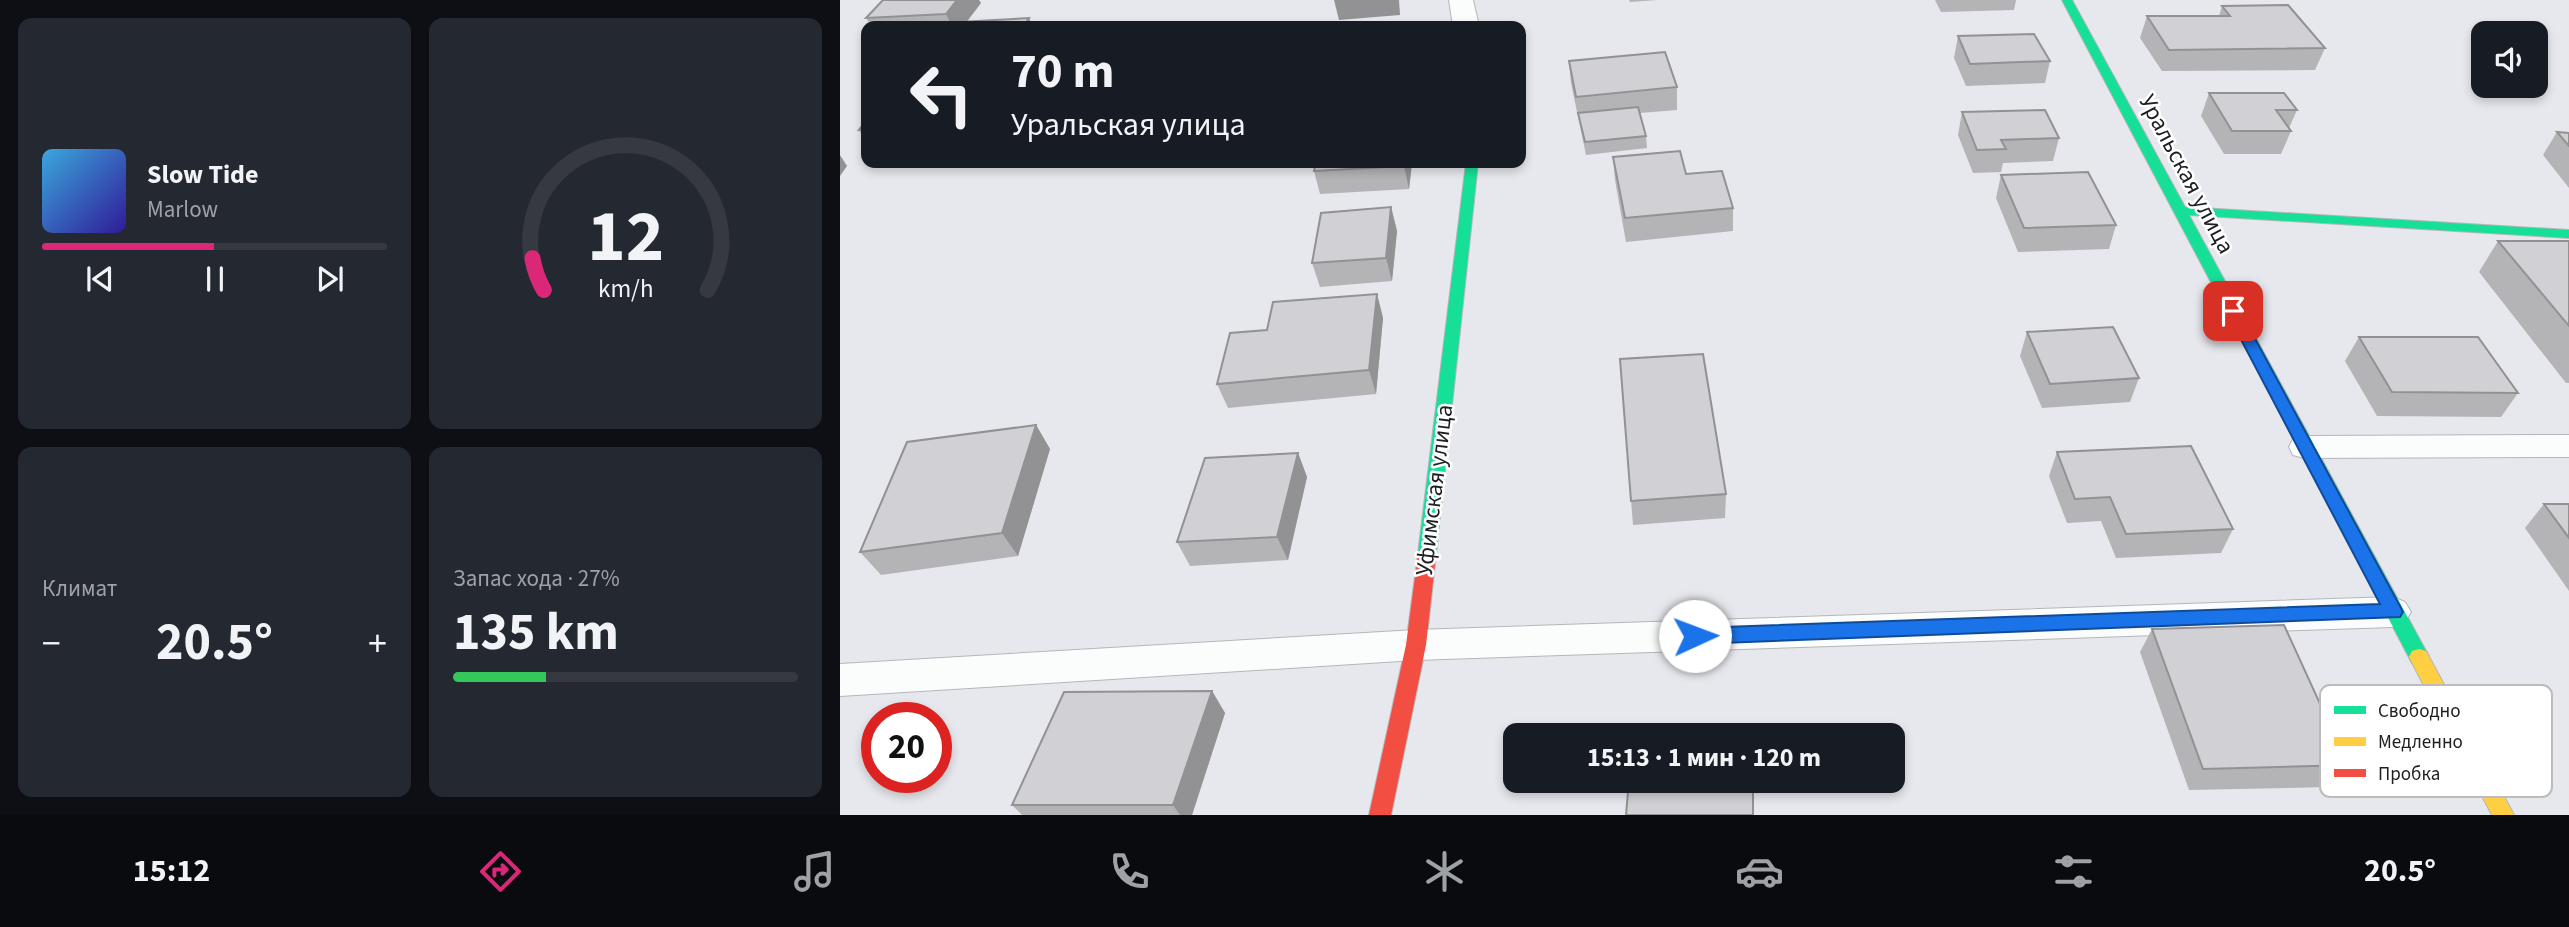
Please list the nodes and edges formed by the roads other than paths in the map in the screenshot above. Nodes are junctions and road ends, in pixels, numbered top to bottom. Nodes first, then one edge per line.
1 (1461, 0) edge
2 (2067, 0) edge
3 (1465, 21) edge
4 (1471, 168) edge
5 (2182, 211) junction
6 (2569, 234) edge
7 (2569, 446) edge
8 (2304, 447) junction
9 (2393, 612) junction
10 (1416, 645) junction
11 (840, 680) edge
12 (2433, 685) edge
13 (2493, 797) edge
14 (1380, 815) edge
15 (2503, 815) edge

1 - 3 street
2 - 5 main road, Уральская улица
4 - 10 main road, Уфимская улица
5 - 6 main road
5 - 8 main road, Уральская улица
7 - 8 lane
8 - 9 main road, Уральская улица
9 - 10 lane
9 - 12 main road, Уральская улица
10 - 11 lane
10 - 14 main road, Уфимская улица
13 - 15 main road, Уральская улица

